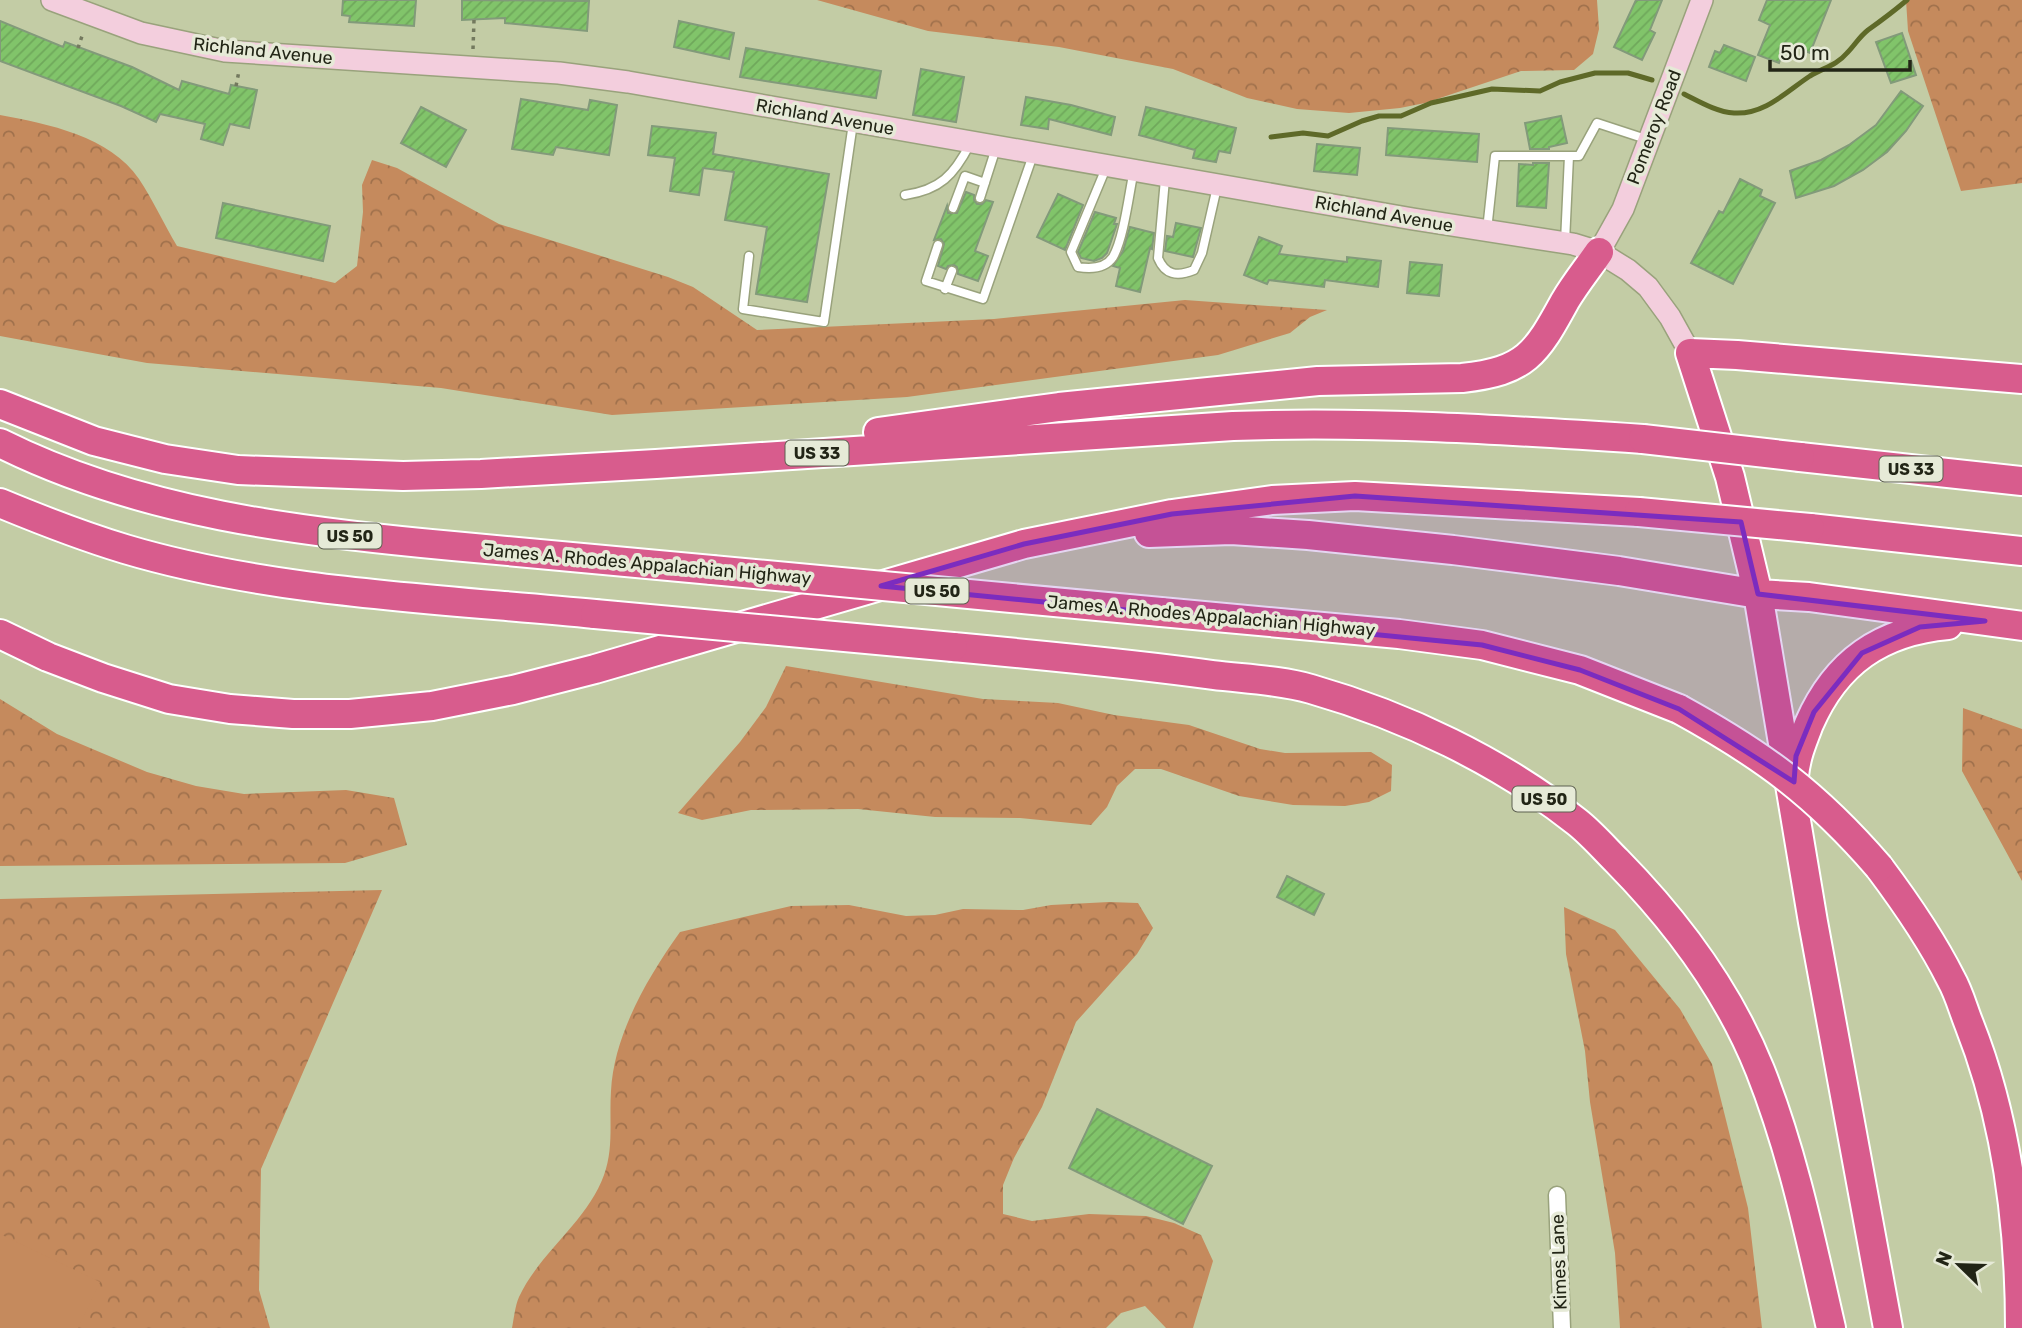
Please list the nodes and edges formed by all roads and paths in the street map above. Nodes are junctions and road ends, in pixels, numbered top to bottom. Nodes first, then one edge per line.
1 (52, 0) edge
2 (1702, 0) edge
3 (474, 20) dead end
4 (84, 31) dead end
5 (78, 48) dead end
6 (473, 51) dead end
7 (239, 69) dead end
8 (236, 86) dead end
9 (853, 121) junction
10 (1649, 140) junction
11 (971, 142) junction
12 (997, 145) junction
13 (1034, 153) junction
14 (1569, 156) junction
15 (1107, 165) junction
16 (1134, 170) junction
17 (1165, 176) junction
18 (985, 183) junction
19 (1218, 185) junction
20 (905, 195) dead end
21 (980, 198) dead end
22 (953, 208) dead end
23 (1487, 230) junction
24 (1565, 242) junction
25 (938, 245) dead end
26 (1599, 251) junction
27 (748, 256) dead end
28 (951, 271) dead end
29 (945, 289) junction
30 (1690, 354) junction
31 (2022, 379) edge
32 (0, 404) edge
33 (0, 443) edge
34 (656, 464) junction
35 (2022, 481) edge
36 (0, 503) edge
37 (1024, 544) junction
38 (2022, 551) edge
39 (1758, 594) junction
40 (1985, 621) junction
41 (2022, 625) edge
42 (0, 634) edge
43 (1793, 800) junction
44 (1557, 1195) dead end
45 (1871, 1246) junction
46 (1562, 1328) edge
47 (1831, 1328) edge
48 (1879, 1328) edge
49 (1888, 1328) edge
50 (2020, 1328) edge

1 - 9 main road, Richland Avenue
2 - 10 main road, Pomeroy Road
3 - 6 path
4 - 5 path
7 - 8 path
9 - 11 main road, Richland Avenue
9 - 27 lane
10 - 14 lane
10 - 26 main road, Pomeroy Road
11 - 12 main road, Richland Avenue
11 - 20 lane
12 - 13 main road, Richland Avenue
12 - 18 lane
13 - 15 main road, Richland Avenue
13 - 29 lane
14 - 23 lane
14 - 24 lane
15 - 16 main road, Richland Avenue
15 - 16 lane
16 - 17 main road, Richland Avenue
17 - 19 main road, Richland Avenue
17 - 19 lane
18 - 21 lane
18 - 22 lane
19 - 23 main road, Richland Avenue
23 - 24 main road, Richland Avenue
24 - 26 main road, Richland Avenue
25 - 29 lane
26 - 30 main road, Richland Avenue
26 - 34 highway
28 - 29 lane
30 - 31 highway
30 - 39 highway
32 - 34 highway, US 33
33 - 50 highway, James A. Rhodes Appalachian Highway / US 50, bridge
34 - 35 highway, US 33, bridge
36 - 47 highway, US 50, bridge
37 - 38 highway, bridge
37 - 39 highway
37 - 42 highway
39 - 40 highway
39 - 43 highway
40 - 41 highway
40 - 43 highway
43 - 45 highway
44 - 46 street, Kimes Lane
45 - 48 highway
45 - 49 highway

